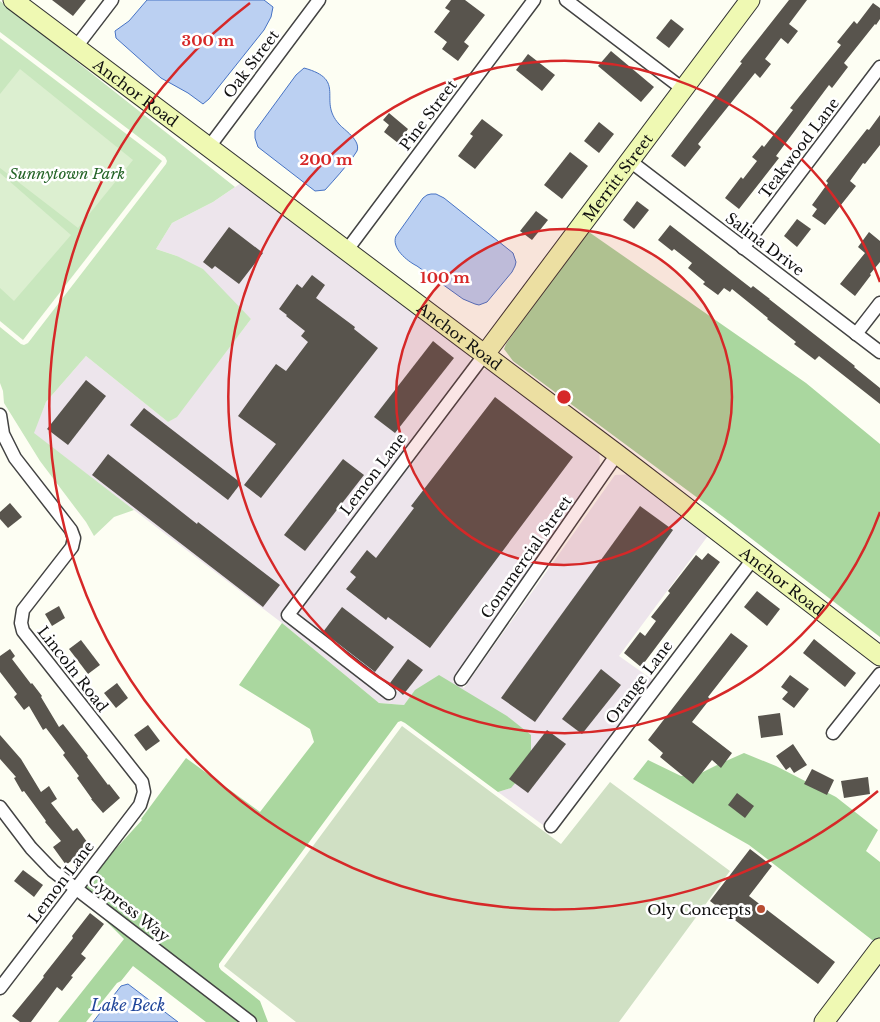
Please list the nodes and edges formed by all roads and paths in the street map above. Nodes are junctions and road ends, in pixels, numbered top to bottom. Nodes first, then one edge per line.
1 (13, 0) edge
2 (112, 0) edge
3 (319, 0) edge
4 (534, 0) edge
5 (566, 0) edge
6 (750, 0) edge
7 (76, 47) junction
8 (880, 67) edge
9 (683, 89) junction
10 (209, 147) junction
11 (630, 161) junction
12 (743, 248) junction
13 (348, 250) junction
14 (880, 303) edge
15 (856, 334) junction
16 (880, 352) edge
17 (485, 354) junction
18 (0, 415) edge
19 (1, 436) edge
20 (617, 454) junction
21 (753, 559) junction
22 (880, 656) edge
23 (880, 674) edge
24 (461, 679) dead end
25 (389, 693) dead end
26 (833, 734) dead end
27 (144, 792) joint
28 (0, 807) edge
29 (551, 826) dead end
30 (77, 888) junction
31 (880, 948) edge
32 (0, 988) edge
33 (250, 1022) edge
34 (824, 1022) edge

1 - 7 street, Anchor Road
2 - 7 street
3 - 10 street, Oak Street
4 - 13 street, Pine Street
5 - 9 street
6 - 9 street, Merritt Street
7 - 10 street, Anchor Road
8 - 12 street, Teakwood Lane
9 - 11 street, Merritt Street
10 - 13 street, Anchor Road
11 - 12 street, Salina Drive
11 - 17 street, Merritt Street
12 - 15 street, Salina Drive
13 - 17 street, Anchor Road
14 - 15 street
15 - 16 street, Salina Drive
17 - 20 street, Anchor Road
17 - 25 street, Lemon Lane
18 - 19 street
19 - 27 street, Lincoln Road
20 - 21 street, Anchor Road
20 - 24 street, Commercial Street
21 - 22 street, Anchor Road
21 - 29 street, Orange Lane
23 - 26 street
27 - 30 street, Lemon Lane
28 - 30 street, Cypress Way
30 - 32 street, Lemon Lane
30 - 33 street, Cypress Way
31 - 34 street

